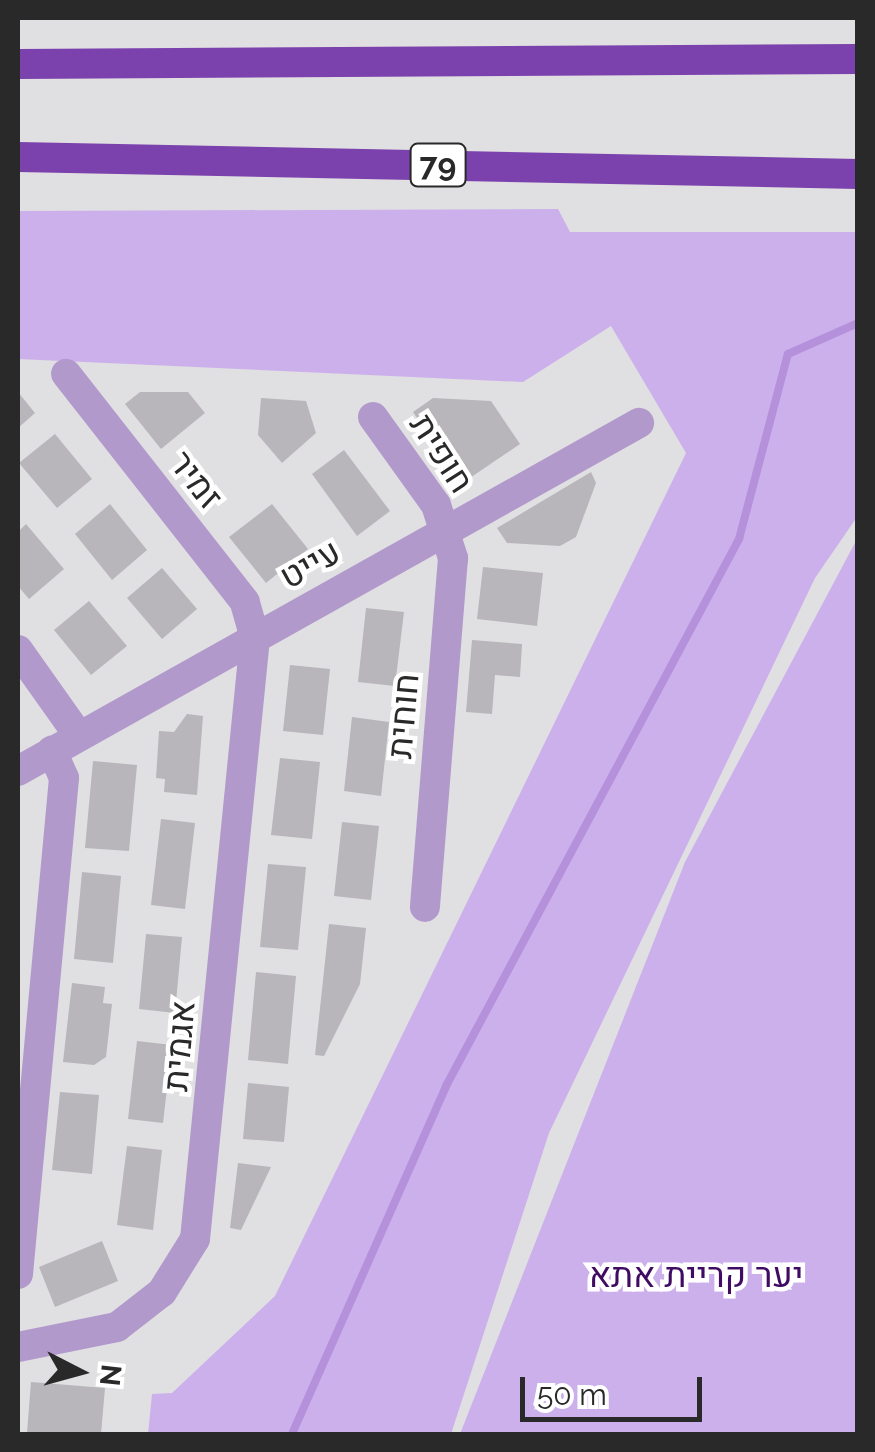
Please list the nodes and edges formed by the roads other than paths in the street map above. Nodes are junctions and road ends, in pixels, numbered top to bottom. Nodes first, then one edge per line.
1 (858, 59) edge
2 (18, 64) edge
3 (18, 156) edge
4 (858, 174) edge
5 (66, 374) dead end
6 (373, 417) dead end
7 (638, 424) dead end
8 (446, 531) junction
9 (255, 638) junction
10 (18, 650) edge
11 (79, 736) junction
12 (52, 752) junction
13 (18, 770) edge
14 (425, 907) dead end
15 (18, 1274) edge
16 (18, 1346) edge

1 - 2 highway
3 - 4 highway, 79
5 - 9 street, זמיר
6 - 8 street, חופית
7 - 8 street, עייט
8 - 9 street, עייט
8 - 14 street, חוחית
9 - 11 street, עייט
9 - 16 street, אגמית
10 - 11 street
11 - 12 street, עייט
12 - 13 street, עייט
12 - 15 street

